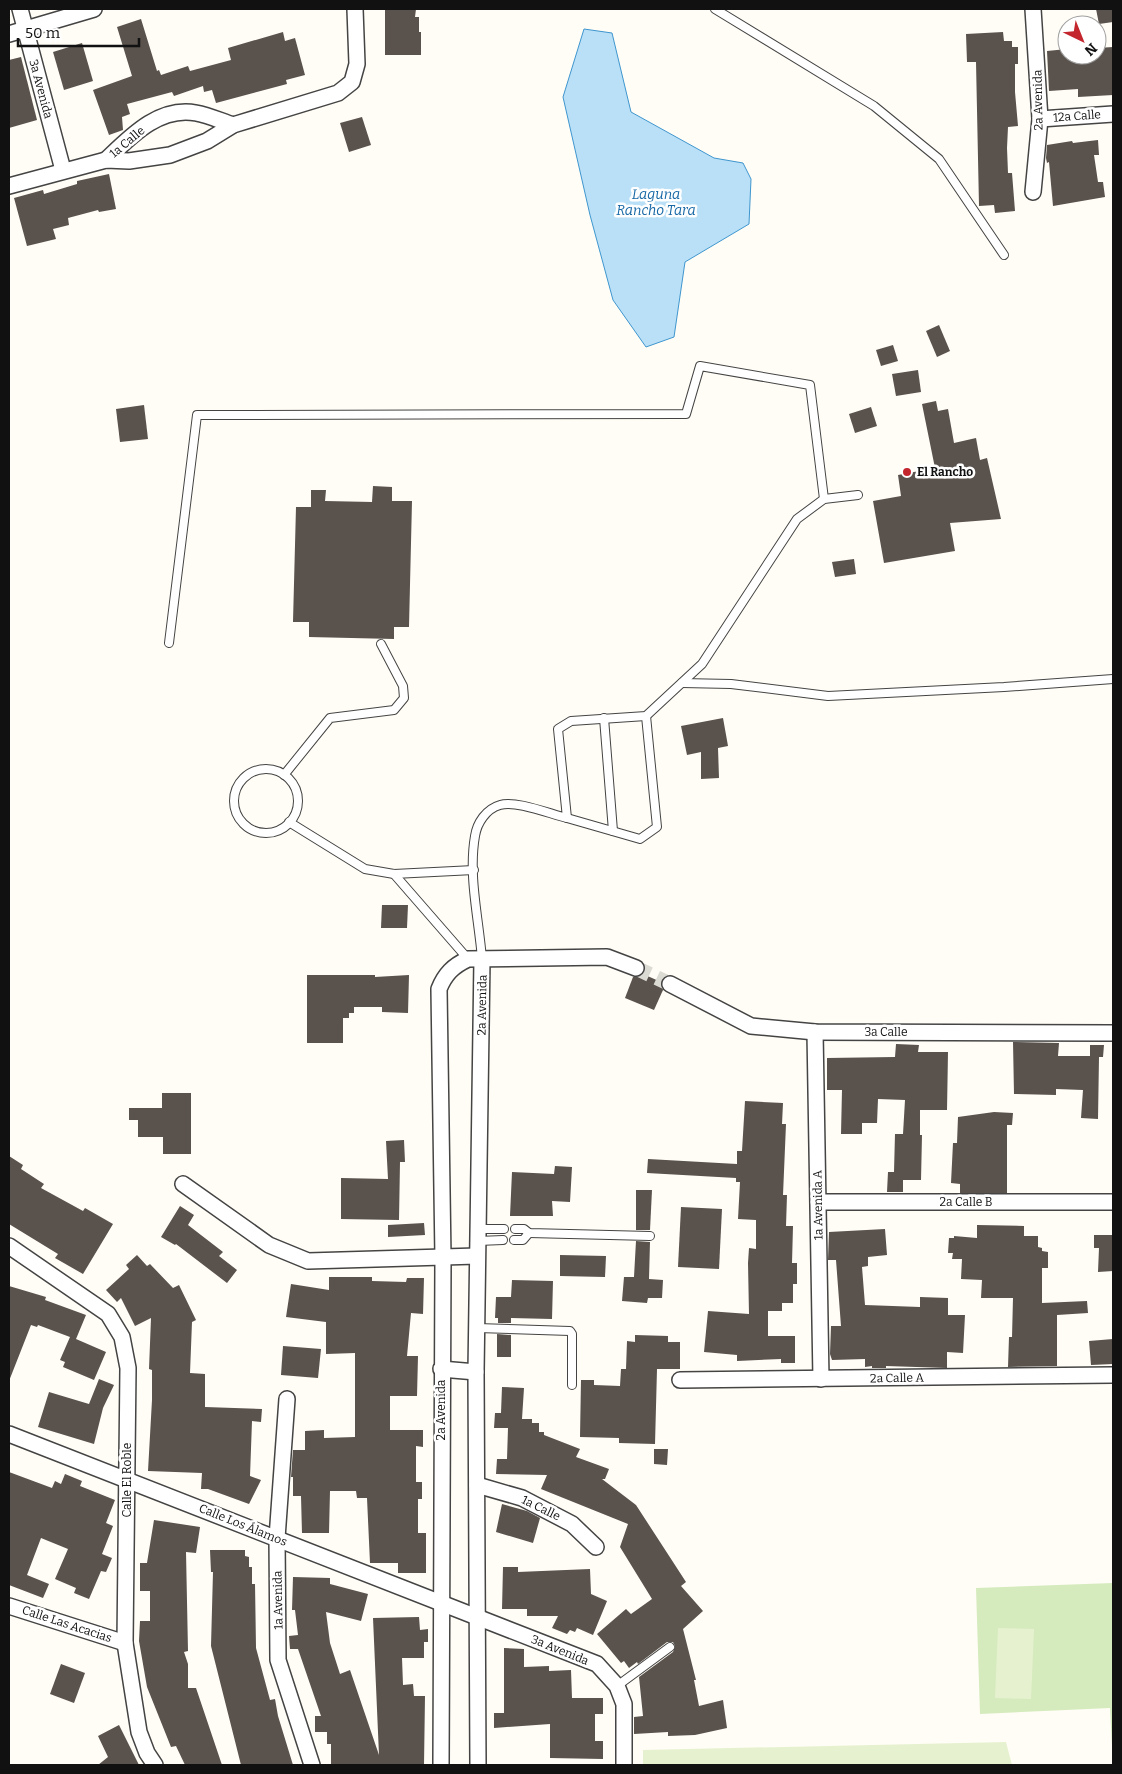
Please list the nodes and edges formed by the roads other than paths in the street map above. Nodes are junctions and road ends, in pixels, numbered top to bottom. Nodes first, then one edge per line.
1 (20, 9) edge
2 (94, 9) edge
3 (356, 9) edge
4 (715, 9) edge
5 (1033, 9) edge
6 (25, 29) junction
7 (9, 34) edge
8 (1113, 114) edge
9 (1040, 119) junction
10 (233, 125) junction
11 (106, 160) junction
12 (63, 170) junction
13 (9, 186) edge
14 (1034, 192) dead end
15 (1004, 255) dead end
16 (858, 495) dead end
17 (824, 499) junction
18 (169, 643) dead end
19 (381, 644) dead end
20 (1113, 679) edge
21 (682, 682) junction
22 (646, 716) junction
23 (604, 718) junction
24 (284, 775) junction
25 (567, 818) junction
26 (289, 822) junction
27 (612, 831) junction
28 (474, 870) junction
29 (394, 874) junction
30 (475, 959) junction
31 (636, 968) tunnel mouth
32 (670, 984) tunnel mouth
33 (815, 1032) junction
34 (1113, 1032) edge
35 (184, 1184) dead end
36 (818, 1202) junction
37 (1113, 1202) edge
38 (504, 1229) dead end
39 (515, 1229) dead end
40 (529, 1233) junction
41 (650, 1236) dead end
42 (503, 1240) dead end
43 (514, 1240) dead end
44 (478, 1242) junction
45 (9, 1246) edge
46 (443, 1258) junction
47 (477, 1328) junction
48 (441, 1369) junction
49 (476, 1372) junction
50 (1113, 1375) edge
51 (821, 1378) junction
52 (680, 1380) dead end
53 (572, 1385) dead end
54 (287, 1399) dead end
55 (9, 1434) edge
56 (128, 1480) junction
57 (477, 1485) junction
58 (277, 1538) junction
59 (596, 1547) dead end
60 (442, 1605) junction
61 (9, 1606) edge
62 (477, 1617) junction
63 (125, 1643) junction
64 (670, 1647) dead end
65 (617, 1686) junction
66 (155, 1765) edge
67 (312, 1765) edge
68 (441, 1765) edge
69 (478, 1765) edge
70 (624, 1765) edge

1 - 6 street, 3a Avenida
2 - 6 street
3 - 10 street, 1a Calle
4 - 15 lane
5 - 9 street, 2a Avenida
6 - 7 street
6 - 12 street, 3a Avenida
8 - 9 street, 12a Calle
9 - 14 street, 2a Avenida
10 - 11 street, 1a Calle
10 - 11 street, 1a Calle
11 - 12 street, 1a Calle
12 - 13 street, 1a Calle
16 - 17 lane
17 - 18 lane
17 - 21 lane
19 - 24 lane
20 - 21 lane
21 - 22 lane
22 - 23 lane
22 - 27 lane
23 - 25 lane
23 - 27 lane
24 - 26 lane
24 - 26 lane
25 - 27 lane
25 - 28 lane
26 - 29 lane
28 - 29 lane
28 - 30 lane
29 - 30 lane
30 - 31 street
30 - 44 street, 2a Avenida
30 - 46 street, 2a Avenida
32 - 33 street, 3a Calle
33 - 34 street, 3a Calle
33 - 36 street, 1a Avenida A
35 - 46 street
36 - 37 street, 2a Calle B
36 - 51 street, 1a Avenida A
38 - 44 lane
39 - 40 lane
40 - 41 lane
40 - 43 lane
42 - 44 lane
44 - 46 street
44 - 47 street, 2a Avenida
45 - 56 street, Calle El Roble
46 - 48 street, 2a Avenida
47 - 49 street, 2a Avenida
47 - 53 lane
48 - 49 street
48 - 60 street, 2a Avenida
49 - 57 street, 2a Avenida
50 - 51 street, 2a Calle A
51 - 52 street, 2a Calle A
54 - 58 street, 1a Avenida
55 - 56 street, Calle Los Álamos
56 - 58 street, Calle Los Álamos
56 - 63 street, Calle El Roble
57 - 59 street, 1a Calle
57 - 62 street, 2a Avenida
58 - 60 street, Calle Los Álamos
58 - 67 street, 1a Avenida
60 - 62 street, Calle Los Álamos
60 - 68 street, 2a Avenida
61 - 63 street, Calle Las Acacias
62 - 65 street, 3a Avenida
62 - 69 street, 2a Avenida
63 - 66 street, Calle El Roble
64 - 65 lane
65 - 70 street, 3a Avenida

